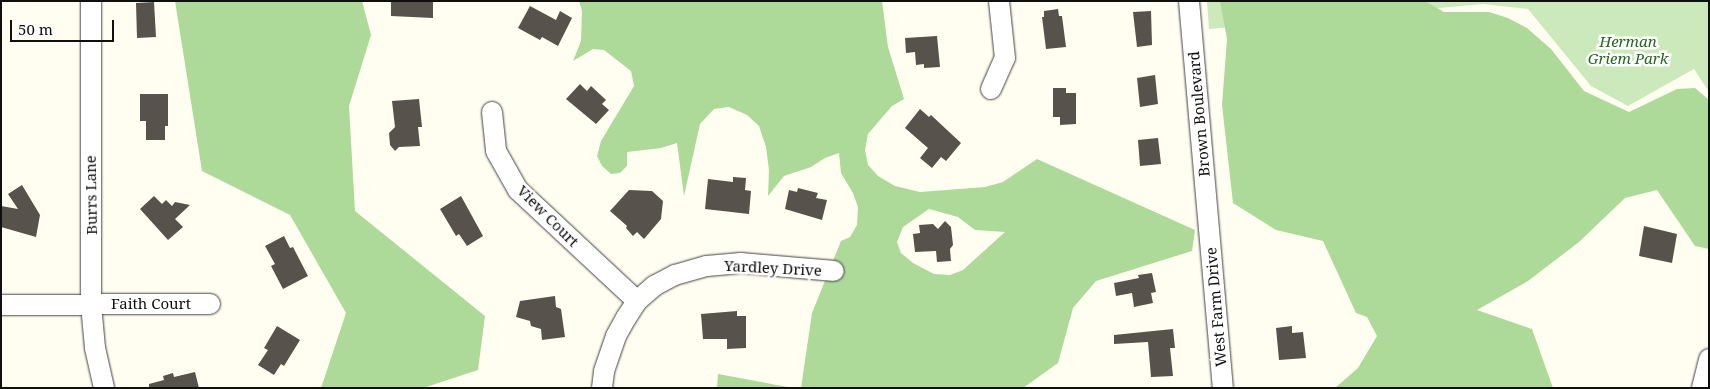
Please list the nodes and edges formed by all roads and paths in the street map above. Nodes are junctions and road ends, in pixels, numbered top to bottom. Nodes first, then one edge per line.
1 (91, 1) edge
2 (999, 1) edge
3 (1189, 1) edge
4 (991, 89) dead end
5 (492, 112) dead end
6 (1208, 226) joint
7 (834, 270) dead end
8 (637, 301) junction
9 (91, 304) junction
10 (210, 304) dead end
11 (1, 305) edge
12 (1709, 360) edge
13 (104, 388) edge
14 (602, 388) edge
15 (1223, 388) edge
16 (1702, 388) edge

1 - 9 street, Burrs Lane
2 - 4 street
3 - 6 street, Brown Boulevard
5 - 8 street, View Court
6 - 15 street, West Farm Drive
7 - 8 street, Yardley Drive
8 - 14 street, Yardley Drive
9 - 10 street, Faith Court
9 - 11 street, Faith Court
9 - 13 street, Burrs Lane
12 - 16 street

